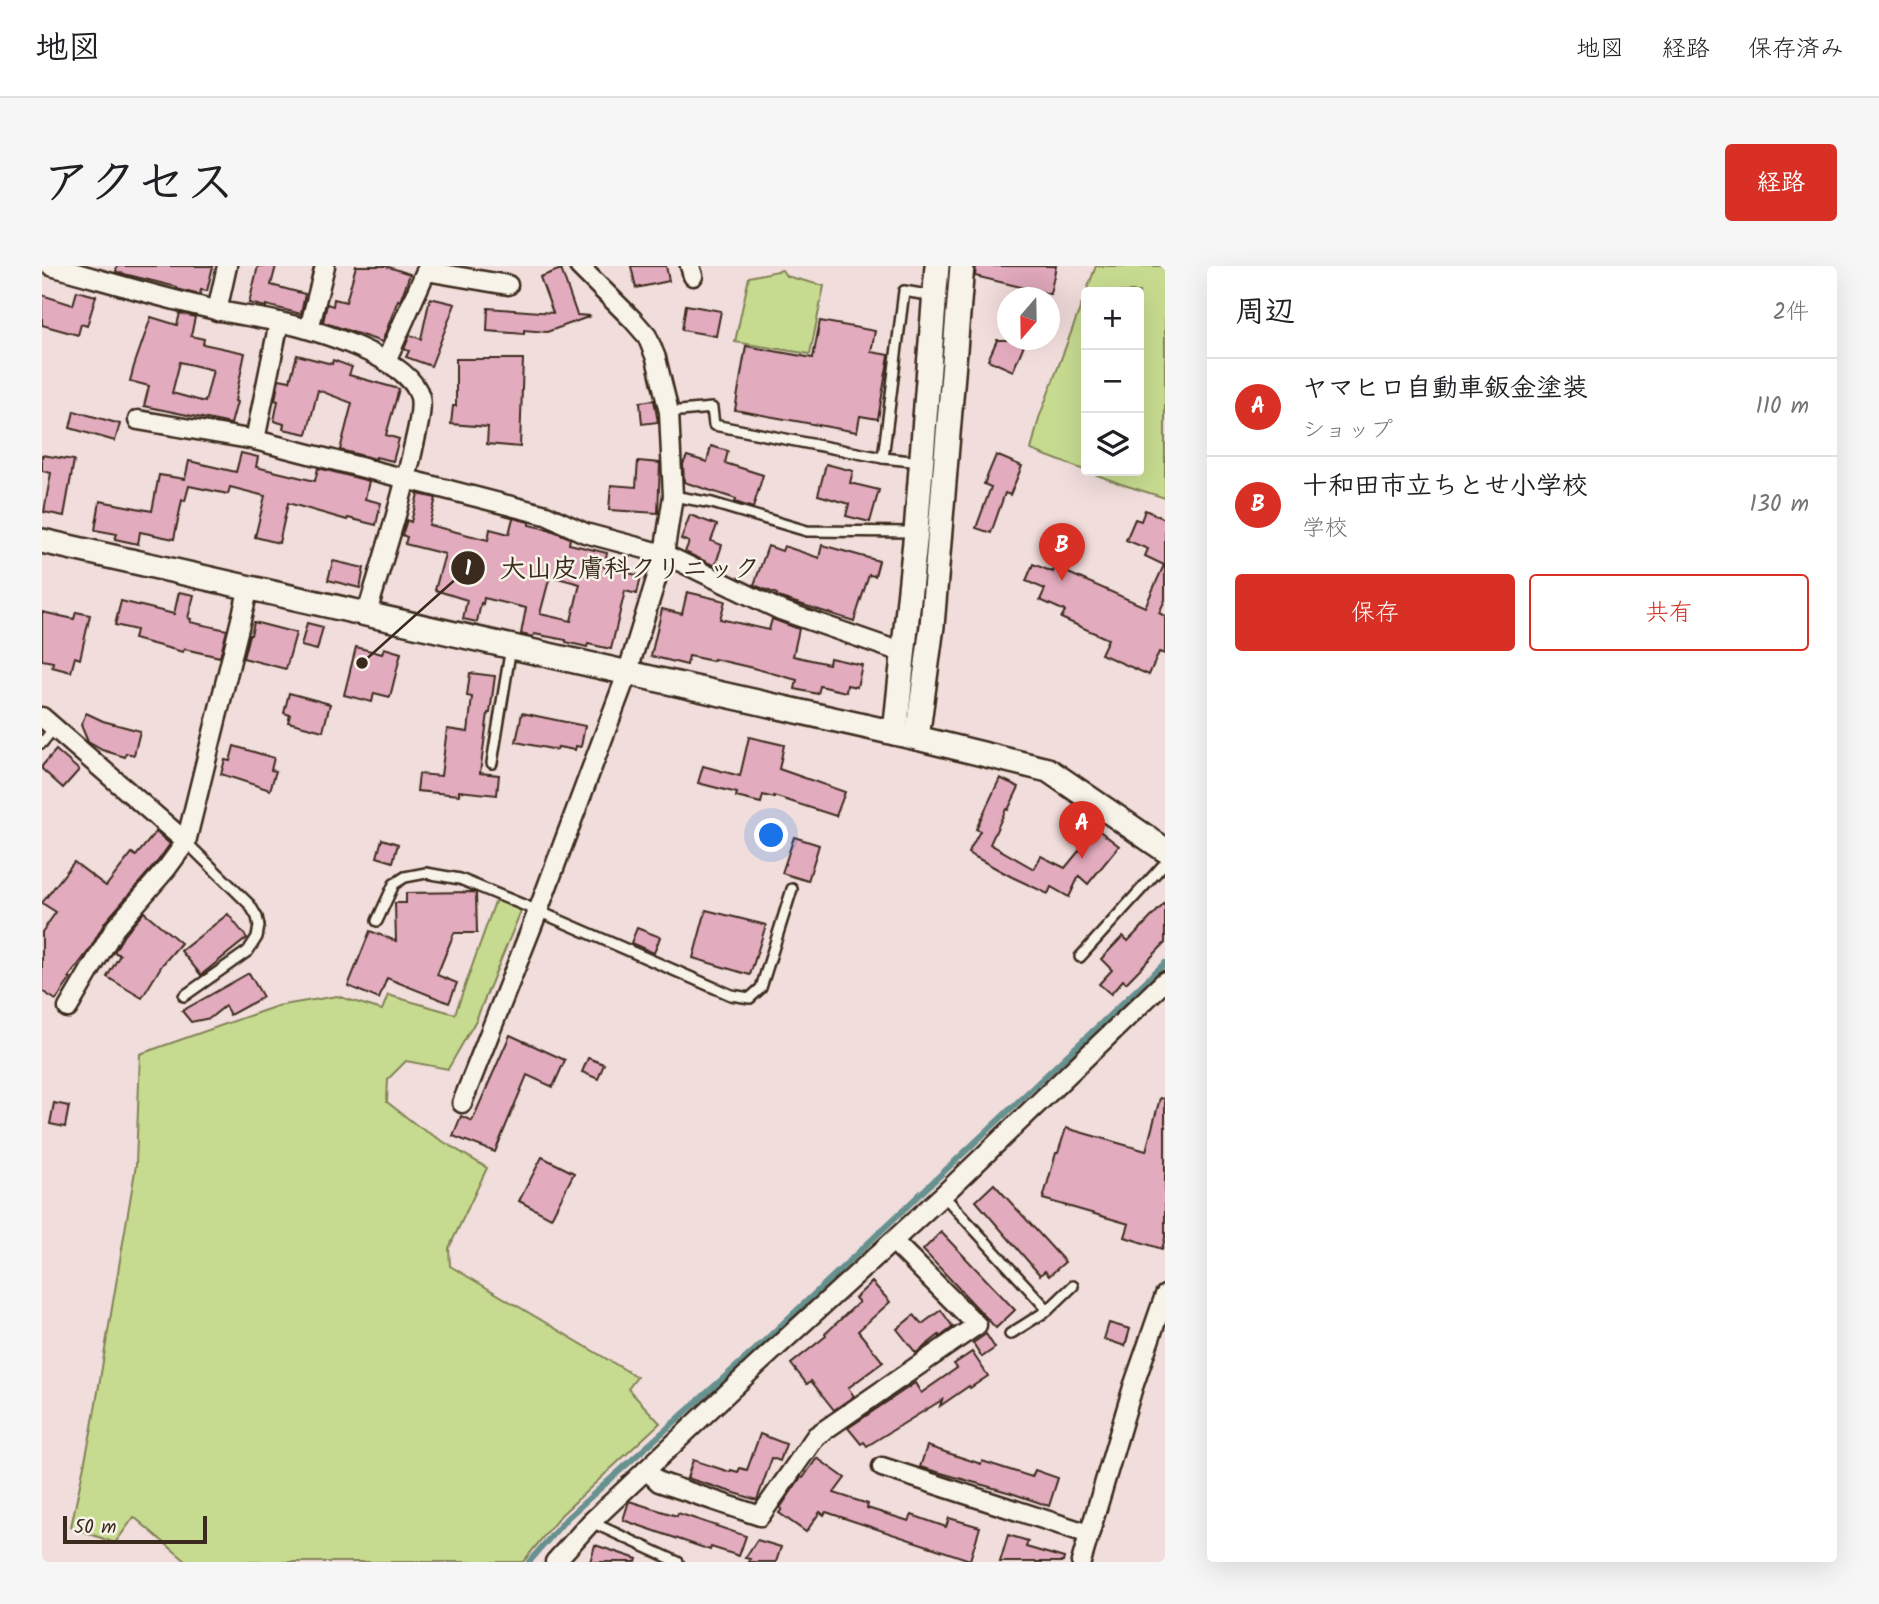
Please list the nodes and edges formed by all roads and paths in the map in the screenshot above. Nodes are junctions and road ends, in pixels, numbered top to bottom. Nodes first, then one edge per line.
1 (51, 266) edge
2 (227, 266) edge
3 (325, 266) edge
4 (579, 266) edge
5 (937, 266) edge
6 (962, 266) edge
7 (508, 285) dead end
8 (934, 297) junction
9 (217, 310) junction
10 (279, 321) junction
11 (309, 329) junction
12 (386, 361) junction
13 (669, 412) junction
14 (138, 420) dead end
15 (255, 440) junction
16 (883, 458) junction
17 (921, 462) junction
18 (406, 478) junction
19 (673, 496) junction
20 (916, 532) junction
21 (42, 541) edge
22 (664, 554) junction
23 (248, 587) junction
24 (367, 613) junction
25 (511, 648) junction
26 (904, 653) junction
27 (627, 674) junction
28 (48, 723) edge
29 (906, 736) junction
30 (42, 743) edge
31 (492, 763) dead end
32 (186, 842) junction
33 (1165, 850) edge
34 (1165, 863) edge
35 (792, 889) dead end
36 (538, 911) junction
37 (377, 921) dead end
38 (1080, 957) dead end
39 (1165, 981) edge
40 (184, 996) dead end
41 (68, 1008) dead end
42 (463, 1103) dead end
43 (943, 1195) junction
44 (893, 1241) junction
45 (1073, 1286) dead end
46 (1165, 1294) edge
47 (1048, 1310) junction
48 (1010, 1334) dead end
49 (882, 1467) dead end
50 (646, 1470) junction
51 (591, 1522) junction
52 (1089, 1534) junction
53 (555, 1562) edge
54 (678, 1562) edge
55 (1080, 1562) edge

1 - 9 street
2 - 9 street
3 - 11 street
4 - 13 street
5 - 8 street
6 - 29 street
7 - 12 street
8 - 16 lane
8 - 17 street
9 - 10 street
10 - 11 street
10 - 15 street
11 - 12 street
12 - 18 street
13 - 16 lane
13 - 19 street
14 - 15 street
15 - 18 street
16 - 17 lane
17 - 20 street
18 - 22 street
18 - 24 street
19 - 20 lane
19 - 22 street
20 - 26 street
21 - 23 street
22 - 26 street
22 - 27 street
23 - 24 street
23 - 32 street
24 - 25 street
25 - 27 street
25 - 31 lane
26 - 29 street
27 - 29 street
27 - 36 street
28 - 30 lane
28 - 32 street
29 - 33 street
32 - 40 lane
32 - 41 street
34 - 38 lane
35 - 36 lane
36 - 37 lane
36 - 42 street
39 - 43 street
43 - 44 street
43 - 47 lane
44 - 50 street
44 - 50 street
45 - 47 lane
46 - 52 street
47 - 48 lane
49 - 52 street
50 - 51 street
51 - 53 street
51 - 54 lane
52 - 55 street

